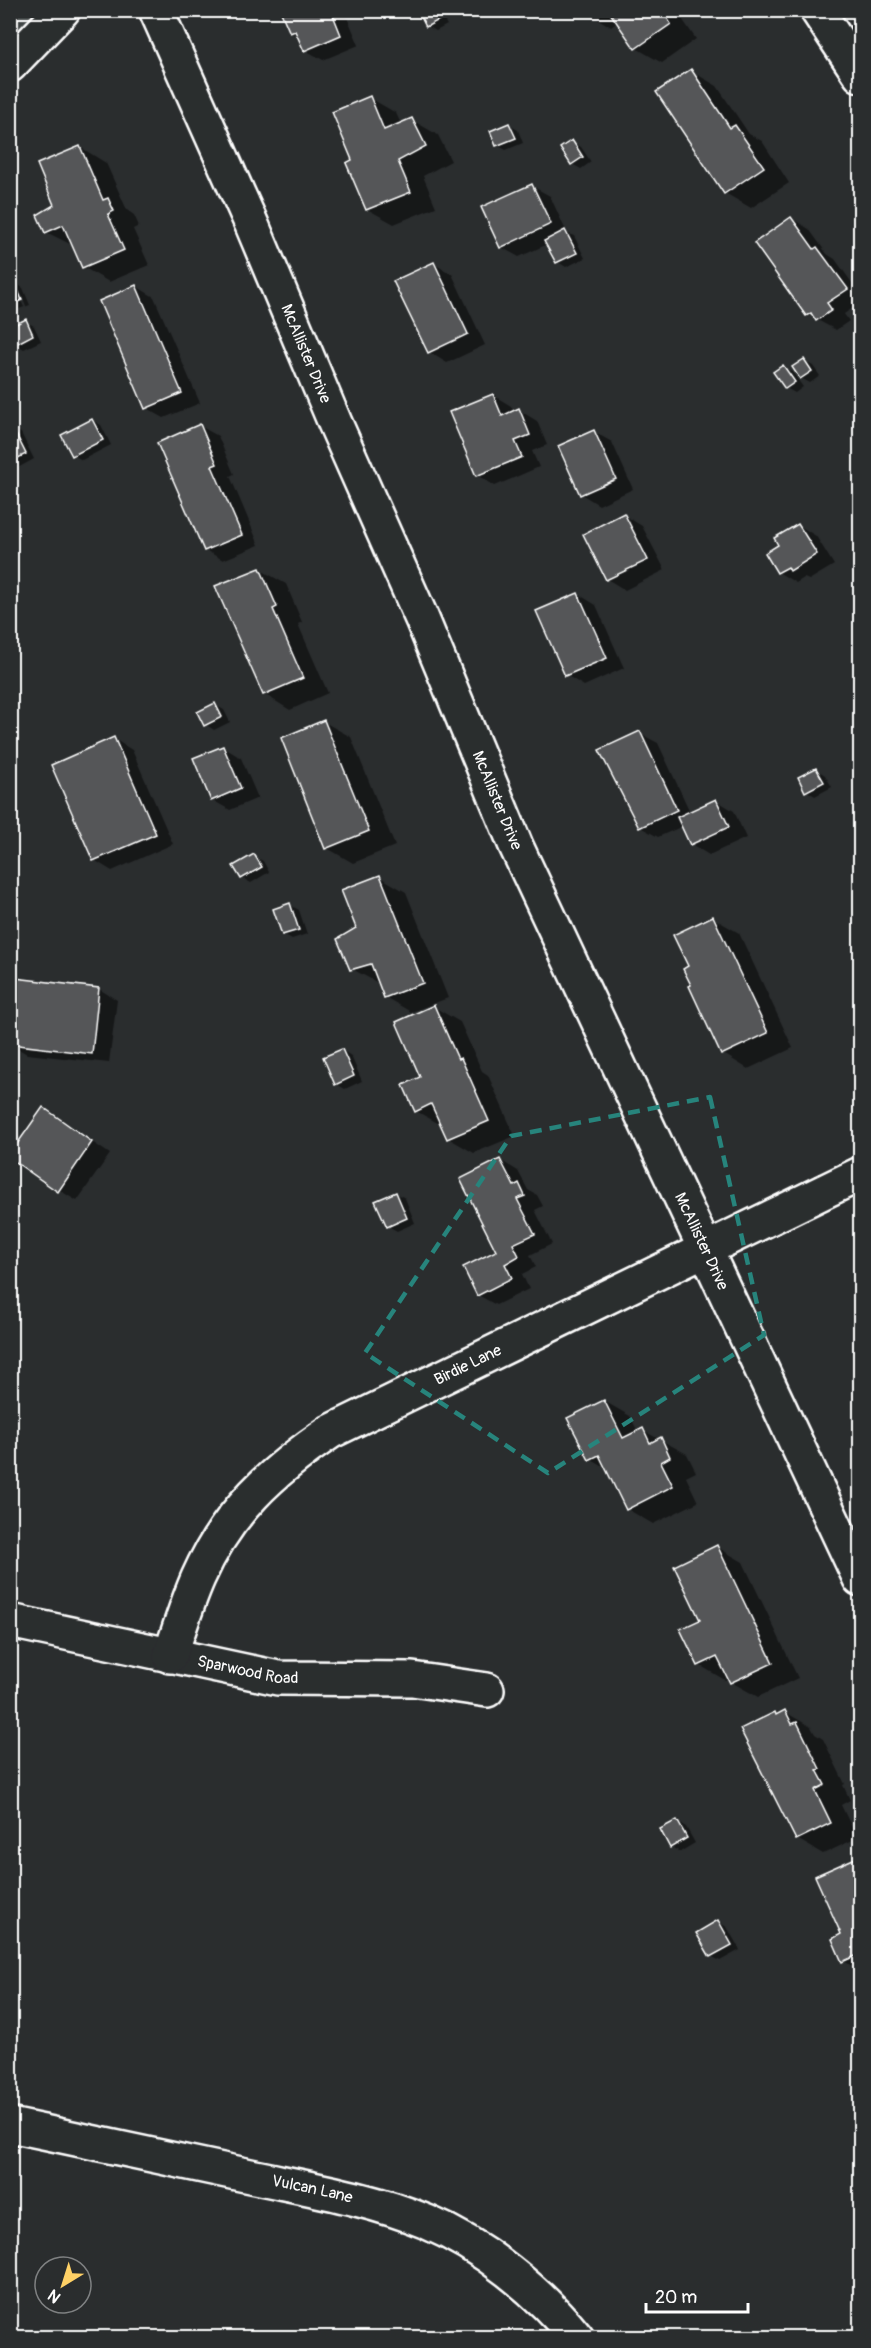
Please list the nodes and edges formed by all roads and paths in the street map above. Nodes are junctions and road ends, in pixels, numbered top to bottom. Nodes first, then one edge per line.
1 (63, 10) edge
2 (156, 10) edge
3 (817, 10) edge
4 (10, 65) edge
5 (861, 75) edge
6 (861, 1174) edge
7 (704, 1249) junction
8 (861, 1579) edge
9 (10, 1621) edge
10 (170, 1656) junction
11 (488, 1690) dead end
12 (10, 2125) edge
13 (576, 2337) edge

1 - 4 street
2 - 7 street, McAllister Drive
3 - 5 street
6 - 7 street, Birdie Lane
7 - 8 street, McAllister Drive
7 - 10 street, Birdie Lane
9 - 10 street, Sparwood Road
10 - 11 street, Sparwood Road
12 - 13 street, Vulcan Lane

